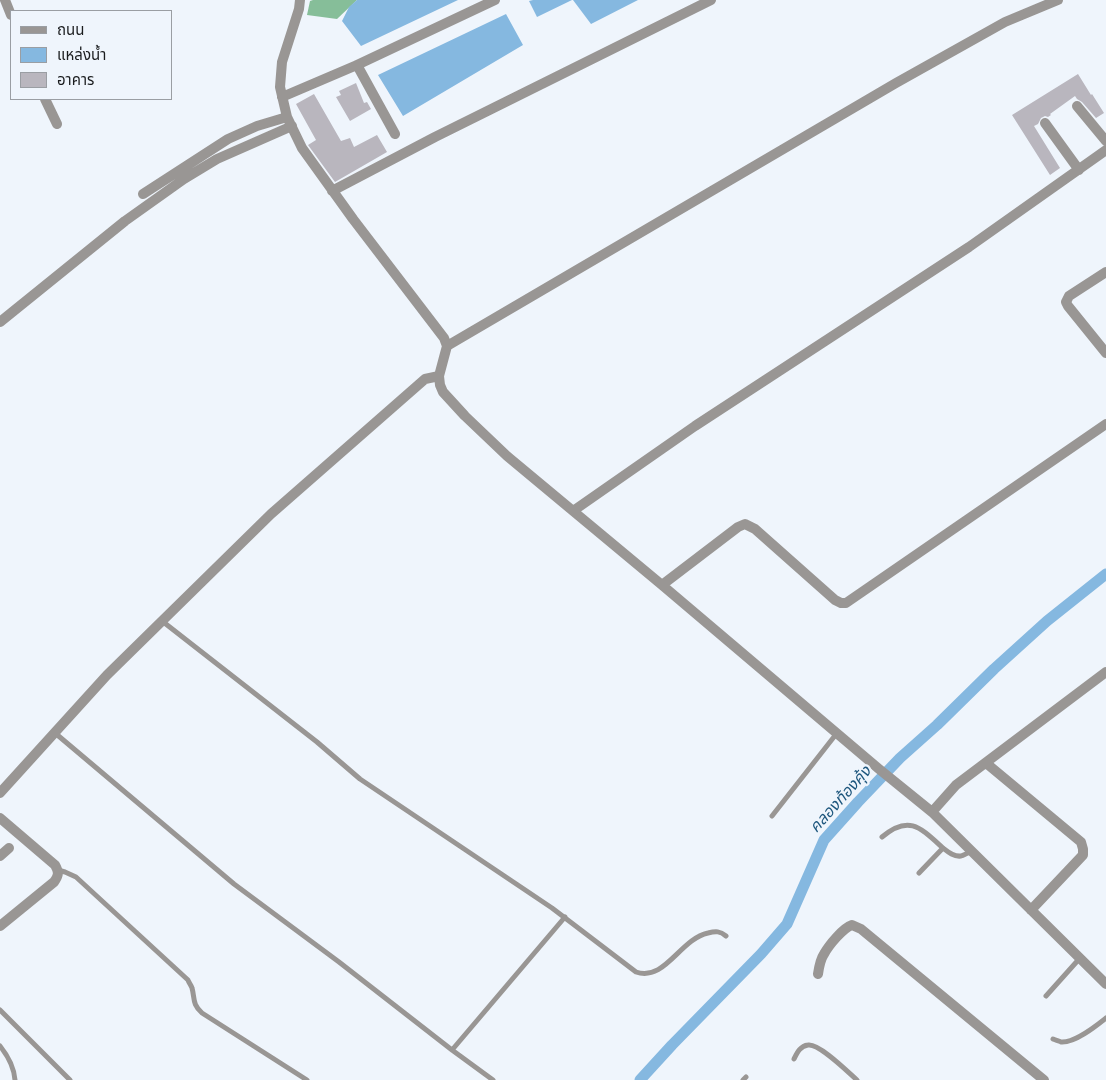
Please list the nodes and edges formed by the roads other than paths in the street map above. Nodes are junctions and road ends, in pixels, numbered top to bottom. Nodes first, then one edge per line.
1 (5, 0) edge
2 (300, 0) edge
3 (495, 0) edge
4 (711, 0) edge
5 (1058, 0) edge
6 (10, 12) edge
7 (357, 65) junction
8 (282, 97) junction
9 (45, 100) edge
10 (1076, 106) dead end
11 (287, 117) junction
12 (1045, 122) dead end
13 (57, 124) dead end
14 (292, 126) junction
15 (395, 134) dead end
16 (1106, 141) edge
17 (1106, 150) edge
18 (1079, 170) junction
19 (332, 191) junction
20 (143, 194) dead end
21 (1106, 272) edge
22 (0, 322) edge
23 (447, 346) junction
24 (1106, 353) edge
25 (439, 376) junction
26 (1106, 424) edge
27 (573, 511) junction
28 (662, 585) junction
29 (162, 621) junction
30 (1106, 672) edge
31 (55, 732) junction
32 (837, 733) junction
33 (986, 763) junction
34 (0, 793) edge
35 (932, 812) junction
36 (772, 816) dead end
37 (0, 818) edge
38 (882, 837) dead end
39 (9, 848) dead end
40 (943, 848) junction
41 (972, 851) junction
42 (0, 856) edge
43 (58, 870) junction
44 (919, 872) dead end
45 (1031, 910) junction
46 (565, 917) junction
47 (0, 926) edge
48 (726, 936) dead end
49 (1080, 958) junction
50 (818, 974) dead end
51 (1106, 984) edge
52 (1046, 996) dead end
53 (0, 1010) edge
54 (1106, 1018) edge
55 (1054, 1039) dead end
56 (0, 1046) edge
57 (452, 1050) junction
58 (794, 1058) dead end
59 (15, 1080) edge
60 (70, 1080) edge
61 (307, 1080) edge
62 (494, 1080) edge
63 (857, 1080) edge
64 (1044, 1080) edge

1 - 6 street
2 - 8 street
3 - 7 street
4 - 19 street
5 - 23 street
7 - 8 street
7 - 15 street
8 - 11 street
9 - 13 street
10 - 16 street
11 - 14 street
11 - 20 street
12 - 18 street
14 - 19 street
14 - 22 street
17 - 18 street
18 - 27 street
19 - 23 street
21 - 24 street
23 - 25 street
25 - 27 street
25 - 29 street
26 - 28 street
27 - 28 street
28 - 32 street
29 - 31 street
29 - 46 lane
30 - 33 street
31 - 34 street
31 - 57 lane
32 - 35 street
32 - 36 lane
33 - 35 street
33 - 45 street
35 - 41 street
37 - 43 street
38 - 40 lane
39 - 42 street
40 - 41 lane
40 - 44 lane
41 - 45 street
43 - 47 street
43 - 61 lane
45 - 49 street
46 - 48 lane
46 - 57 lane
49 - 51 street
49 - 52 lane
50 - 64 street
53 - 60 lane
54 - 55 lane
56 - 59 lane
57 - 62 lane
58 - 63 lane

